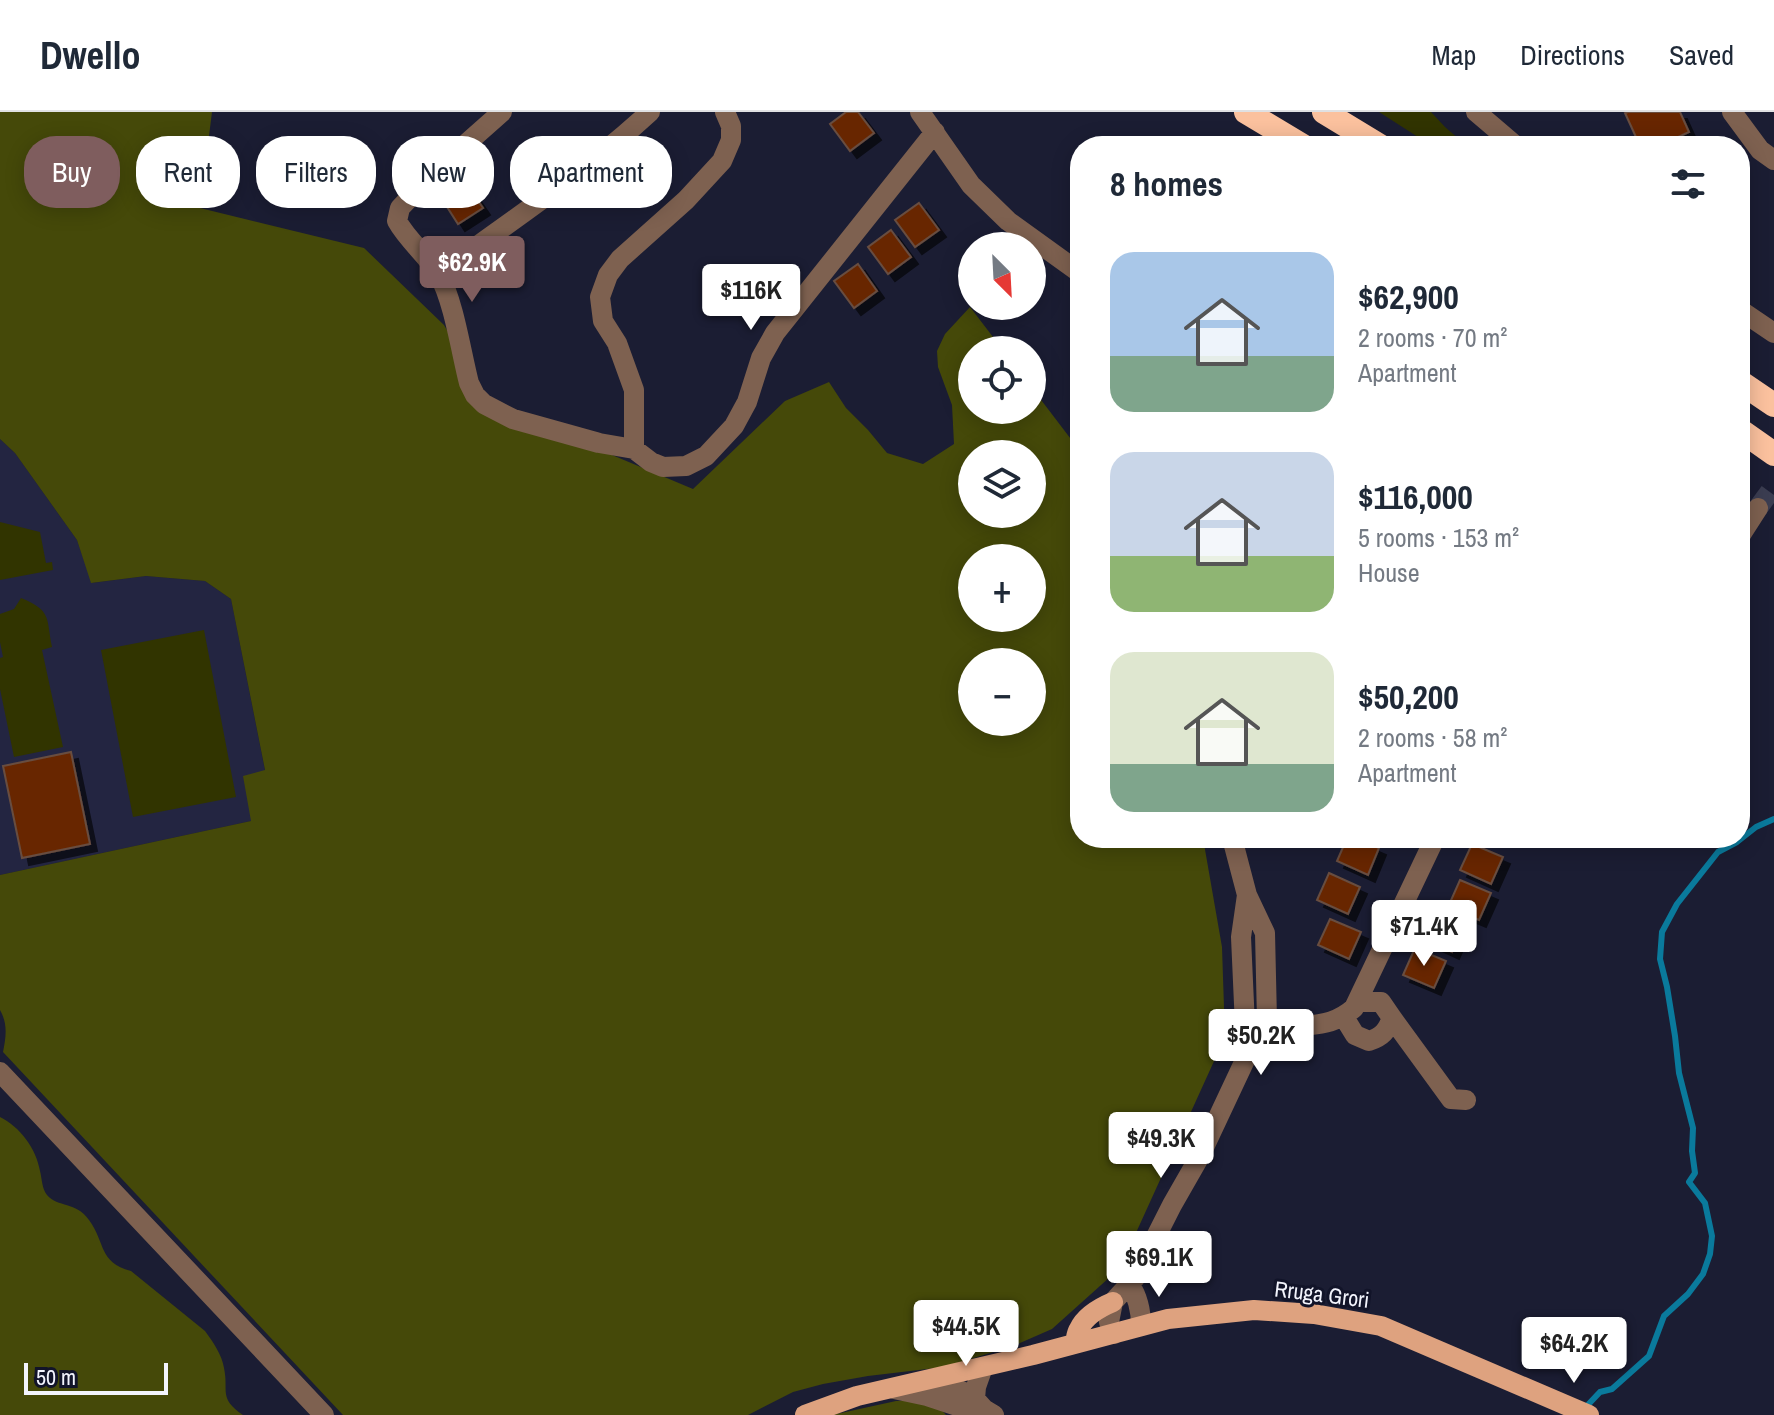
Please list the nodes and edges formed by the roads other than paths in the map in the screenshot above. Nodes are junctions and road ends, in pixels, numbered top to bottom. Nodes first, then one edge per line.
1 (502, 112) edge
2 (650, 112) edge
3 (725, 112) edge
4 (920, 112) edge
5 (1246, 112) edge
6 (1324, 112) edge
7 (1476, 112) edge
8 (1732, 112) edge
9 (935, 132) junction
10 (1286, 136) edge
11 (1364, 136) edge
12 (1504, 136) edge
13 (1750, 136) edge
14 (1750, 136) edge
15 (1774, 160) edge
16 (1070, 266) edge
17 (438, 274) junction
18 (1750, 317) edge
19 (1774, 333) edge
20 (1750, 389) edge
21 (1774, 405) edge
22 (1750, 437) edge
23 (634, 449) junction
24 (1774, 454) edge
25 (1758, 508) tunnel mouth
26 (1750, 520) edge
27 (1235, 848) edge
28 (1430, 848) edge
29 (1358, 1002) junction
30 (1342, 1018) junction
31 (1392, 1018) junction
32 (1252, 1039) junction
33 (0, 1072) edge
34 (1466, 1100) dead end
35 (1130, 1285) junction
36 (1113, 1302) junction
37 (1141, 1326) junction
38 (1114, 1334) junction
39 (1075, 1343) junction
40 (983, 1367) junction
41 (934, 1380) junction
42 (894, 1389) junction
43 (980, 1407) edge
44 (324, 1415) edge
45 (805, 1415) edge
46 (994, 1415) edge
47 (1589, 1415) edge

1 - 17 street
2 - 17 street
3 - 23 street
4 - 9 street
5 - 10 highway
6 - 11 highway
7 - 12 street
8 - 14 street
9 - 16 street
9 - 23 street
13 - 15 street
17 - 23 street
18 - 19 street
20 - 21 highway
22 - 24 highway
25 - 26 street
27 - 32 street
28 - 29 street
29 - 30 street
29 - 31 street
30 - 31 street
30 - 32 street
31 - 34 street
32 - 35 street
33 - 44 street
35 - 36 street
35 - 37 street
36 - 38 street
36 - 39 main road
37 - 38 main road, Rruga Grori
37 - 47 main road, Rruga Grori
38 - 39 main road, Rruga Grori
39 - 40 main road, Rruga Grori
40 - 41 main road, Rruga Grori
40 - 43 street
41 - 42 main road, Rruga Grori
41 - 43 street
42 - 43 street
42 - 45 main road, Rruga Grori
43 - 46 street

